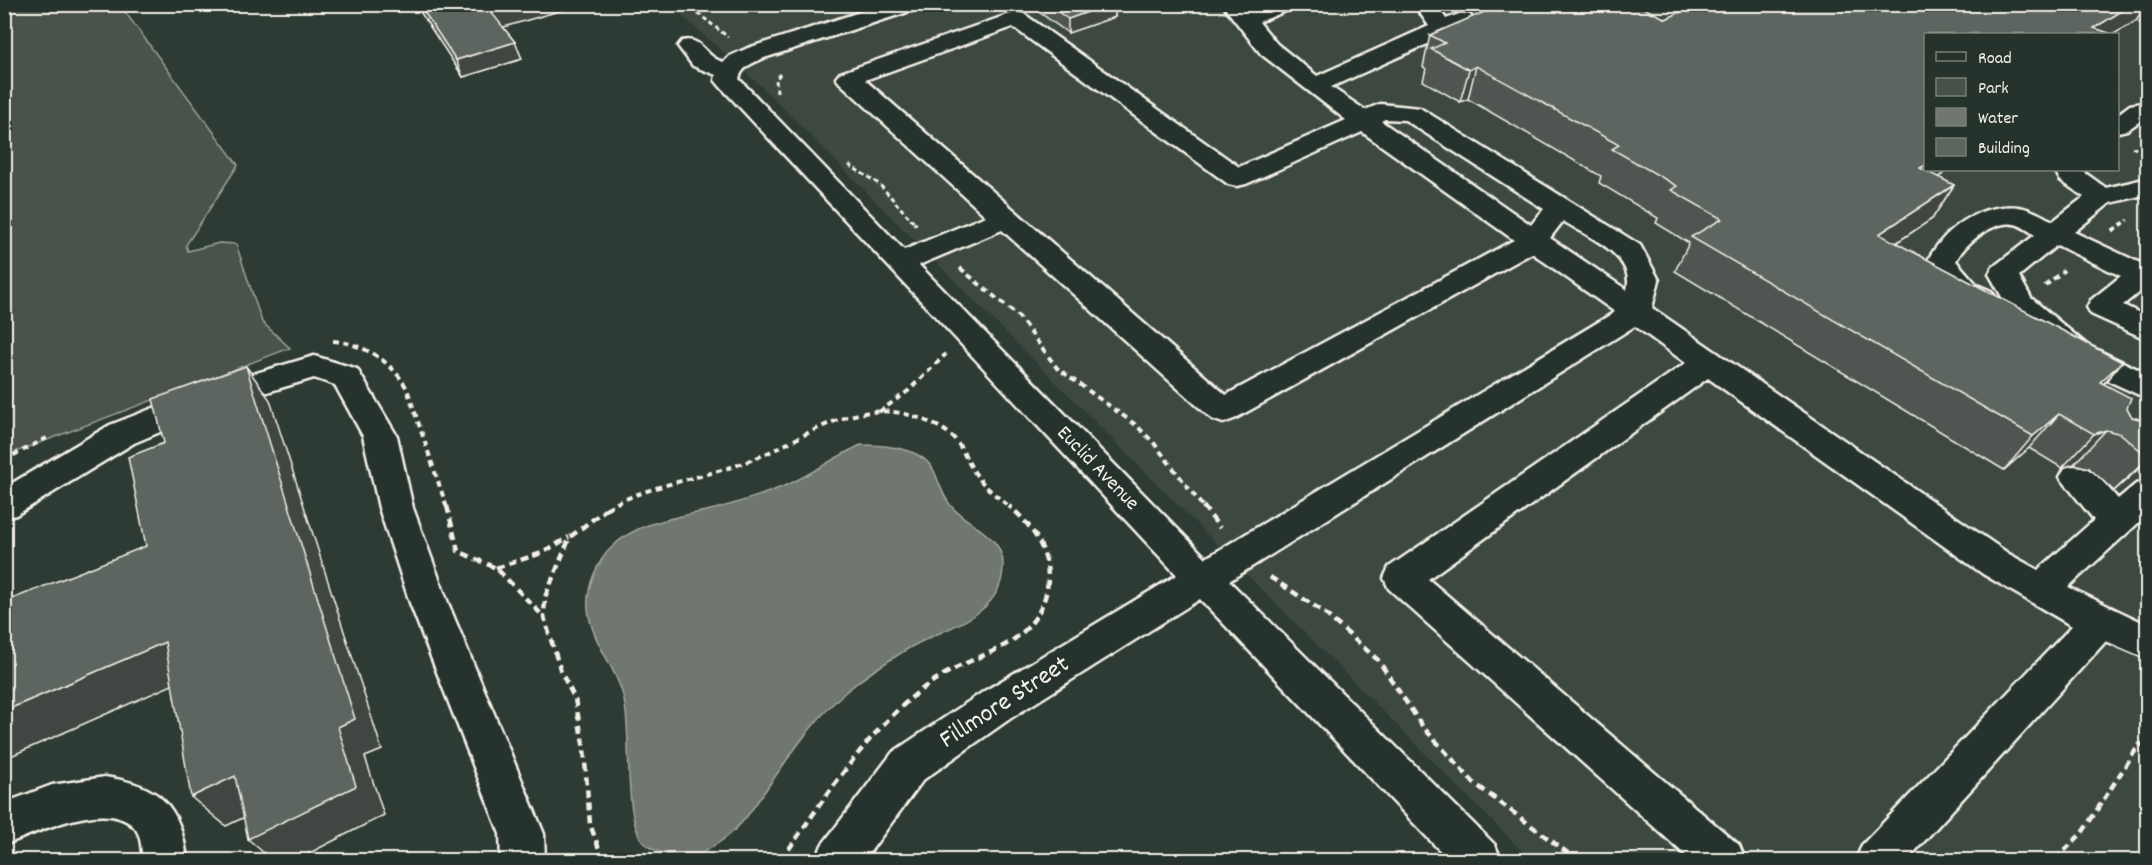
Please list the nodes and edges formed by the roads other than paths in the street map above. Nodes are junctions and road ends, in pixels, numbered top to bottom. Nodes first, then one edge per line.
1 (762, 4) edge
2 (768, 4) edge
3 (1284, 4) edge
4 (1425, 4) edge
5 (918, 10) edge
6 (1239, 12) edge
7 (690, 46) dead end
8 (729, 70) junction
9 (1314, 86) junction
10 (2148, 109) edge
11 (1363, 122) junction
12 (2119, 124) edge
13 (2068, 171) edge
14 (2148, 186) edge
15 (2102, 197) junction
16 (1561, 205) junction
17 (1005, 218) junction
18 (2055, 233) junction
19 (1534, 240) junction
20 (899, 263) junction
21 (2145, 273) edge
22 (1636, 312) junction
23 (2148, 330) edge
24 (2055, 334) junction
25 (1708, 363) junction
26 (2148, 387) edge
27 (2077, 477) dead end
28 (2148, 493) edge
29 (4, 505) edge
30 (2116, 521) junction
31 (1203, 580) junction
32 (2040, 590) junction
33 (2101, 621) junction
34 (2148, 643) edge
35 (4, 825) edge
36 (165, 861) edge
37 (523, 861) edge
38 (838, 861) edge
39 (1479, 861) edge
40 (1723, 861) edge
41 (1878, 861) edge

1 - 2 street
3 - 6 street
4 - 9 street
5 - 8 street
6 - 9 street
7 - 8 street
8 - 20 street, Euclid Avenue
9 - 11 street
10 - 12 street
11 - 16 street
11 - 17 street
11 - 19 street
13 - 15 street
14 - 15 street
15 - 18 street
16 - 19 street
16 - 22 street
17 - 19 street
17 - 20 street
18 - 21 street
18 - 24 street
18 - 24 street
19 - 22 street
20 - 31 street, Euclid Avenue
21 - 23 street
22 - 25 street
22 - 31 street, Fillmore Street
24 - 26 street
25 - 32 street
25 - 40 street
27 - 30 street
28 - 30 street
29 - 37 street
30 - 32 street
31 - 38 street, Fillmore Street
31 - 39 street, Euclid Avenue
32 - 33 street
33 - 34 street
33 - 41 street
35 - 36 street

